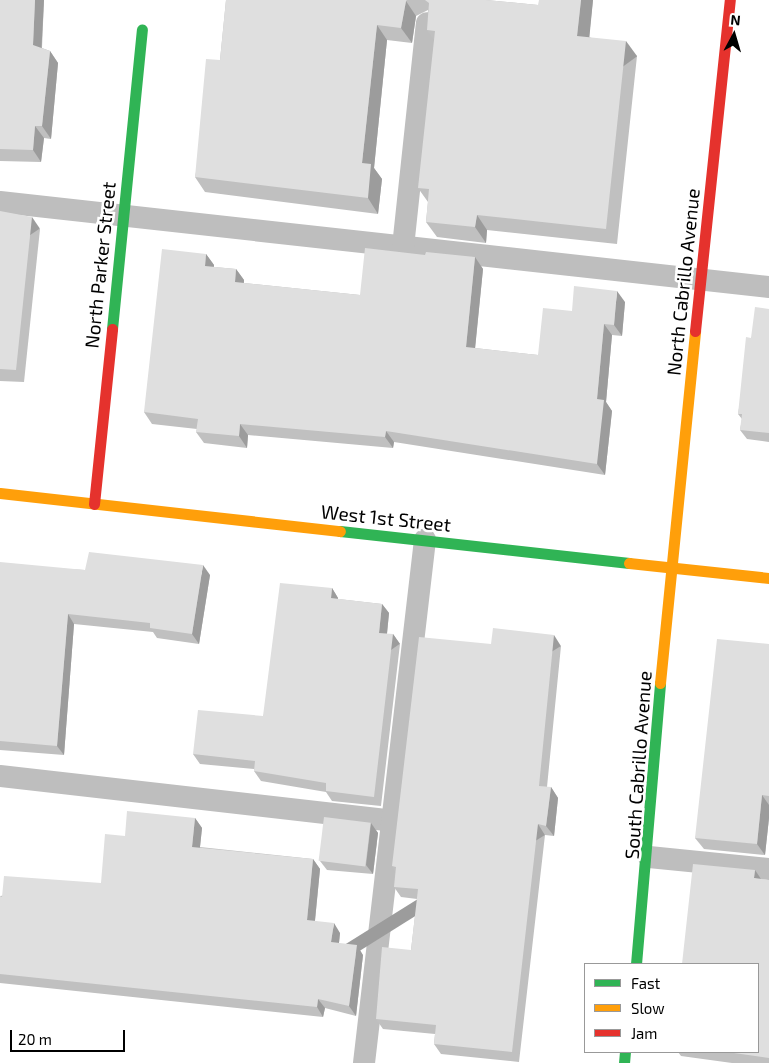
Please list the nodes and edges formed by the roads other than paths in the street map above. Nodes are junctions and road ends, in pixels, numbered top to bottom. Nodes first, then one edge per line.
1 (730, 0) edge
2 (427, 23) edge
3 (142, 29) dead end
4 (0, 202) edge
5 (123, 216) junction
6 (403, 247) junction
7 (701, 280) junction
8 (769, 287) edge
9 (0, 493) edge
10 (94, 504) junction
11 (425, 540) junction
12 (670, 568) junction
13 (769, 578) edge
14 (0, 776) edge
15 (392, 821) junction
16 (649, 857) junction
17 (769, 870) edge
18 (636, 963) edge
19 (364, 1063) edge

1 - 7 street, North Cabrillo Avenue
2 - 6 lane
3 - 5 street, North Parker Street
4 - 5 lane
5 - 6 lane
5 - 10 street, North Parker Street
6 - 7 lane
7 - 8 lane
7 - 12 street, North Cabrillo Avenue
9 - 10 street, West 1st Street
10 - 11 street, West 1st Street
11 - 12 street, West 1st Street
11 - 15 lane
12 - 13 street, West 1st Street
12 - 16 street, South Cabrillo Avenue
14 - 15 lane
15 - 19 lane
16 - 17 lane
16 - 18 street, South Cabrillo Avenue

